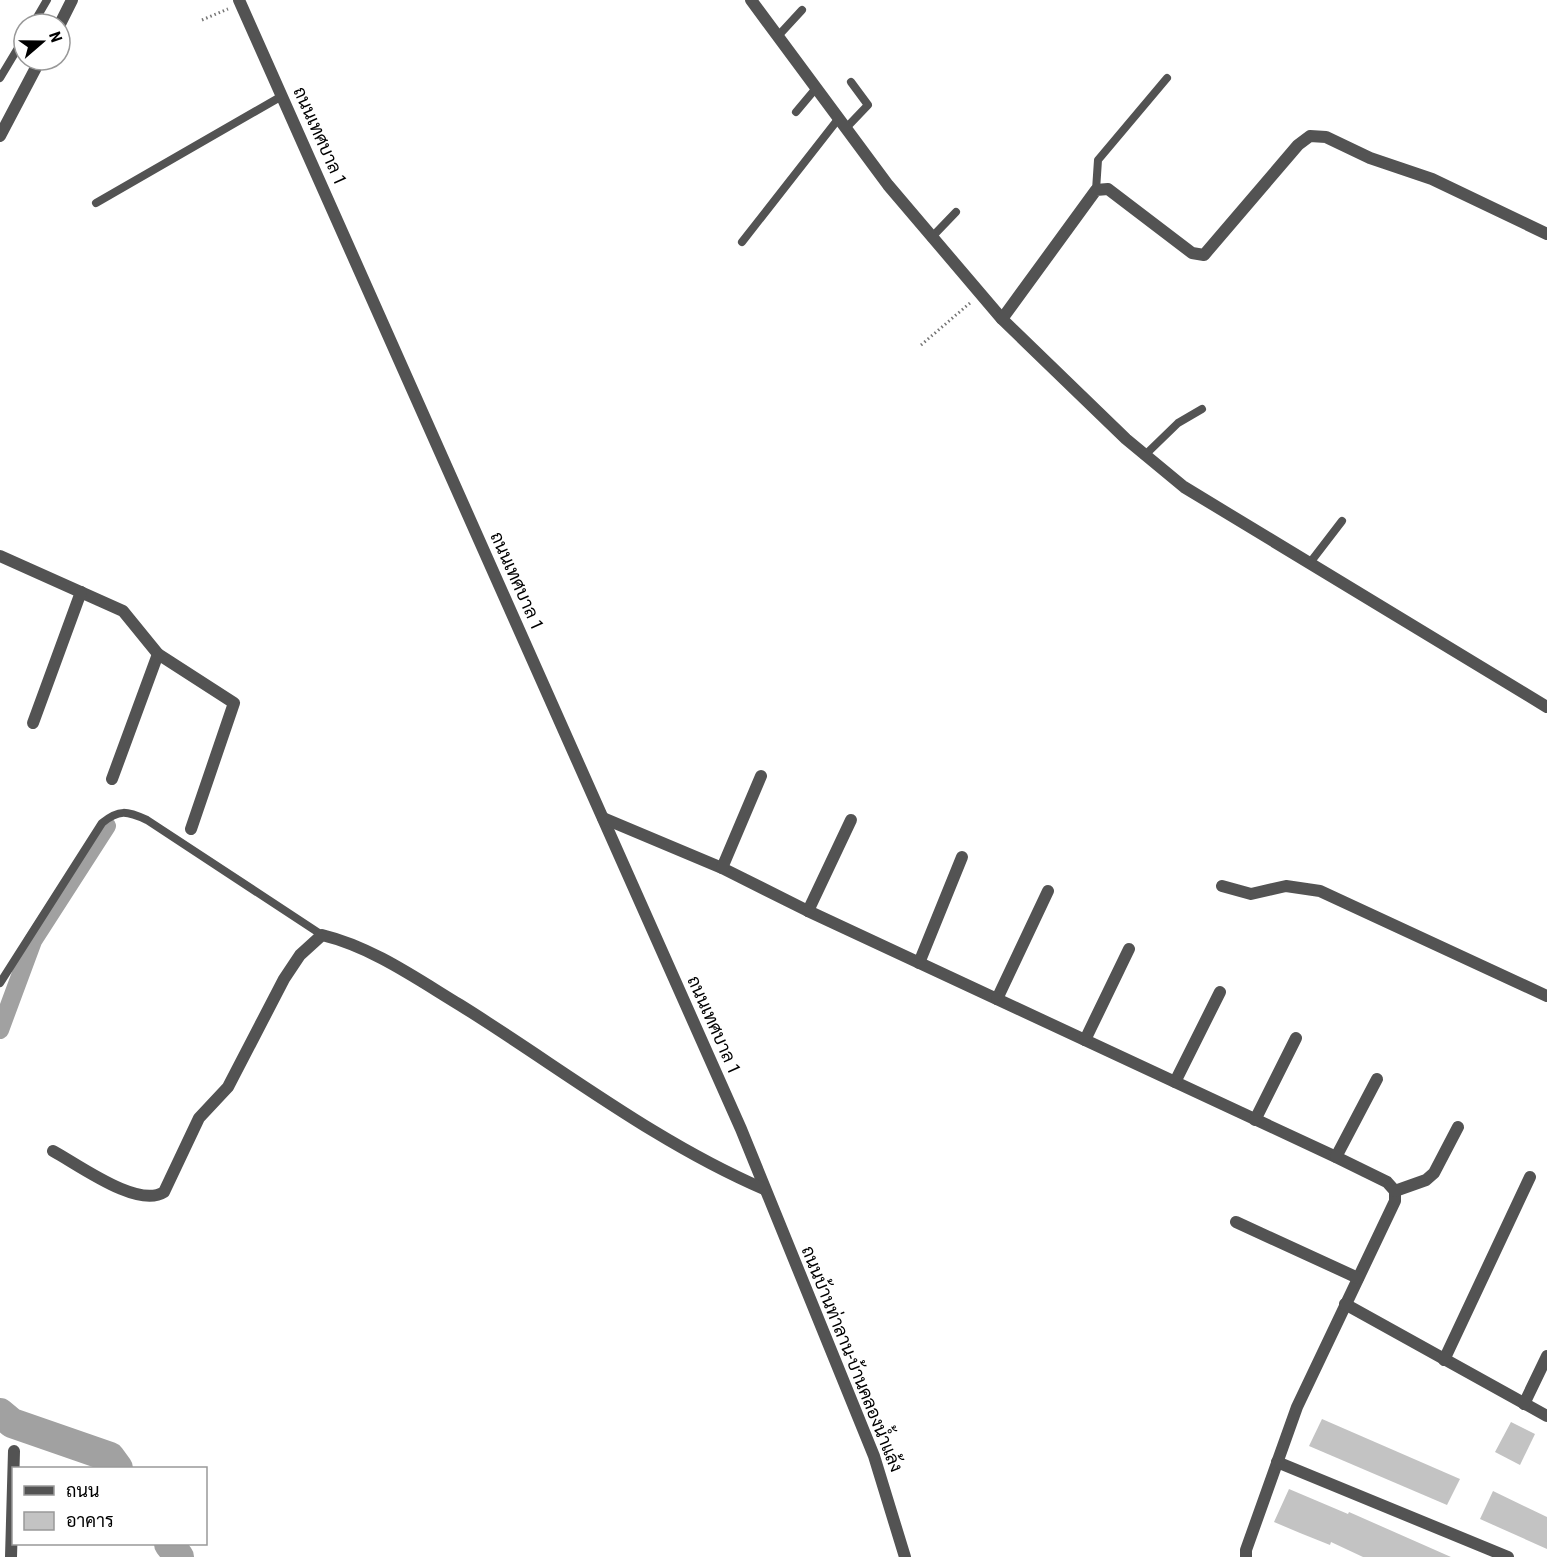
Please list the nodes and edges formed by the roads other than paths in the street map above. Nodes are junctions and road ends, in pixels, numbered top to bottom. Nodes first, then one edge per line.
1 (751, 0) edge
2 (240, 1) edge
3 (802, 10) dead end
4 (778, 36) junction
5 (0, 55) edge
6 (12, 58) edge
7 (10, 61) junction
8 (34, 72) edge
9 (0, 78) edge
10 (1167, 78) dead end
11 (851, 82) dead end
12 (817, 87) junction
13 (282, 96) junction
14 (796, 112) dead end
15 (842, 123) junction
16 (0, 136) edge
17 (1096, 190) junction
18 (96, 204) dead end
19 (956, 212) dead end
20 (1547, 234) edge
21 (931, 238) junction
22 (742, 242) dead end
23 (1002, 319) junction
24 (1202, 410) dead end
25 (1144, 456) junction
26 (1342, 521) dead end
27 (0, 556) edge
28 (1310, 564) junction
29 (81, 592) junction
30 (158, 654) junction
31 (1547, 707) edge
32 (33, 723) dead end
33 (761, 776) dead end
34 (112, 779) dead end
35 (603, 818) junction
36 (851, 820) dead end
37 (191, 829) dead end
38 (962, 857) dead end
39 (723, 868) junction
40 (1222, 886) dead end
41 (1048, 891) dead end
42 (807, 911) junction
43 (322, 935) junction
44 (1129, 949) dead end
45 (919, 963) junction
46 (0, 983) edge
47 (1220, 992) dead end
48 (1547, 996) edge
49 (997, 999) junction
50 (1296, 1038) dead end
51 (1085, 1040) junction
52 (1377, 1079) dead end
53 (1175, 1082) junction
54 (1256, 1120) junction
55 (1458, 1127) dead end
56 (53, 1151) dead end
57 (1336, 1157) junction
58 (1530, 1177) dead end
59 (762, 1183) junction
60 (1395, 1191) junction
61 (1236, 1222) dead end
62 (1358, 1278) junction
63 (1345, 1304) junction
64 (1547, 1356) edge
65 (1444, 1360) junction
66 (1524, 1404) junction
67 (1547, 1416) edge
68 (14, 1451) dead end
69 (1277, 1462) junction
70 (14, 1467) edge
71 (12, 1522) edge
72 (11, 1557) edge
73 (905, 1557) edge
74 (1246, 1557) edge
75 (1509, 1557) edge

1 - 4 street
2 - 13 street, ถนนเทศบาล 1
3 - 4 lane
4 - 12 street
5 - 7 lane
6 - 7 lane
7 - 9 lane
8 - 16 street
10 - 17 lane
11 - 15 lane
12 - 14 lane
12 - 15 street
13 - 18 lane
13 - 35 street, ถนนเทศบาล 1
15 - 21 street
15 - 22 lane
17 - 20 street
17 - 23 street
19 - 21 lane
21 - 23 street
23 - 25 street
24 - 25 lane
25 - 28 street
26 - 28 lane
27 - 29 street
28 - 31 street
29 - 30 street
29 - 32 street
30 - 34 street
30 - 37 street
33 - 39 street
35 - 39 street
35 - 59 street, ถนนเทศบาล 1
36 - 42 street
38 - 45 street
39 - 42 street
40 - 48 street
41 - 49 street
42 - 45 street
43 - 46 lane
43 - 56 street
43 - 59 street
44 - 51 street
45 - 49 street
47 - 53 street
49 - 51 street
50 - 54 street
51 - 53 street
52 - 57 street
53 - 54 street
54 - 57 street
55 - 60 street
57 - 60 street
58 - 65 street
59 - 73 street, ถนนบ้านท่าลาน-บ้านคลองน้ำแล้ง
60 - 62 street
61 - 62 street
62 - 63 street
63 - 65 street
63 - 69 street
64 - 66 street
65 - 66 street
66 - 67 street
68 - 70 street
69 - 74 street
69 - 75 street
71 - 72 street

